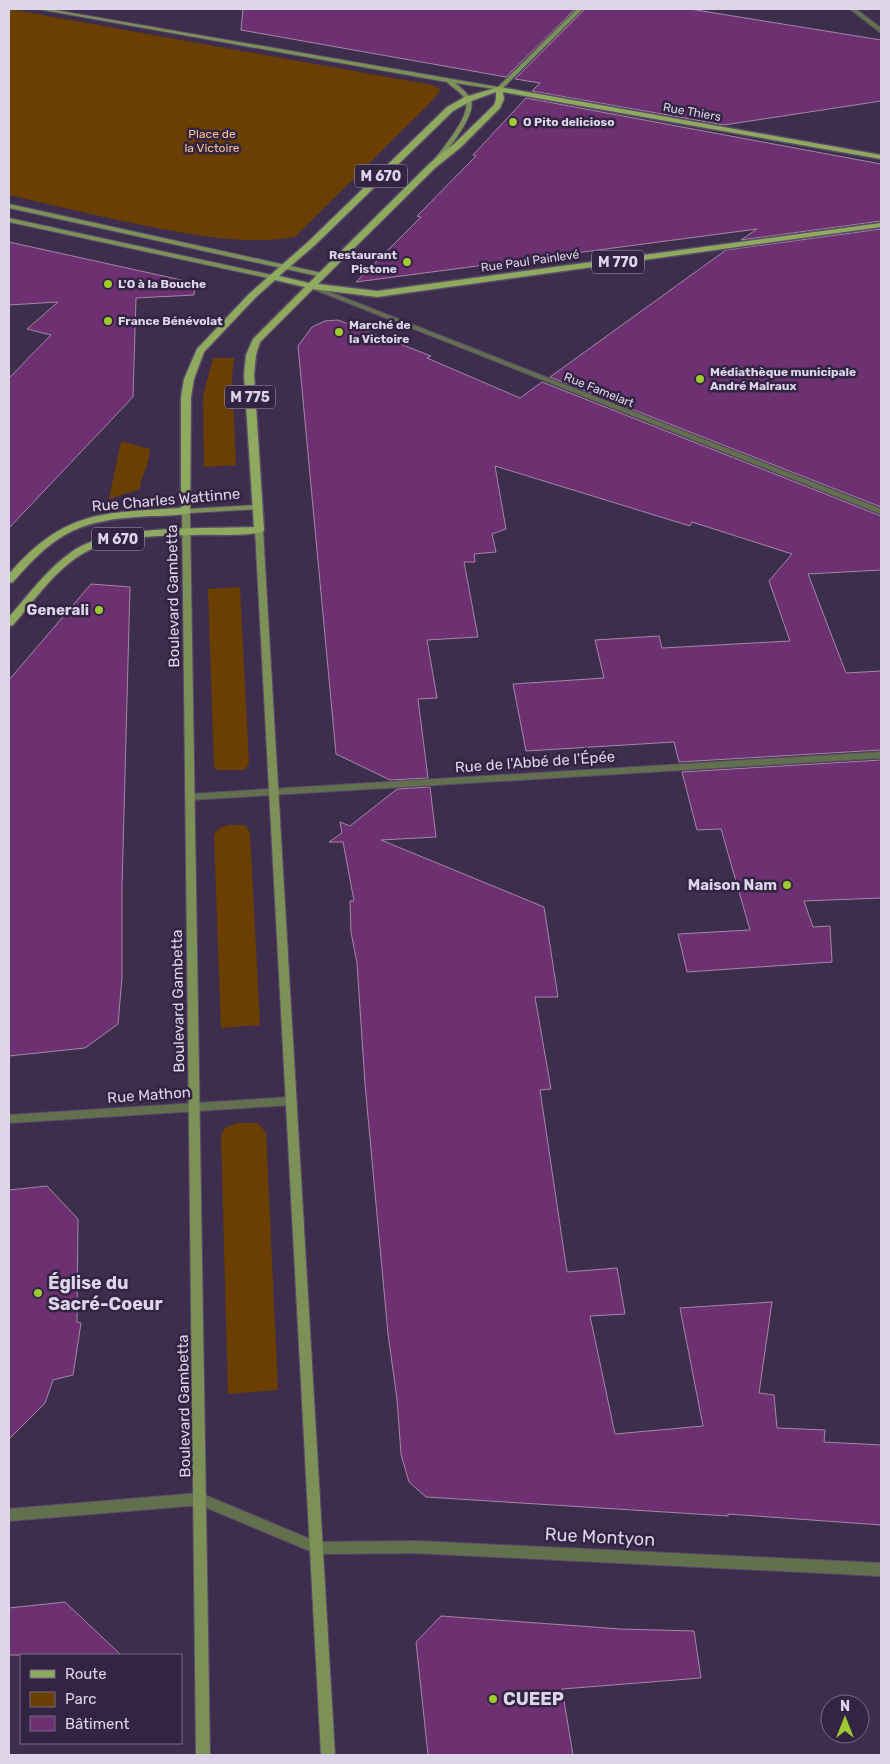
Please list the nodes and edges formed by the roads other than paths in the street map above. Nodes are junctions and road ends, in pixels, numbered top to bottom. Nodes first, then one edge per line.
1 (41, 9) edge
2 (580, 9) edge
3 (853, 9) edge
4 (881, 31) edge
5 (450, 81) junction
6 (499, 89) junction
7 (468, 99) junction
8 (881, 157) edge
9 (432, 166) junction
10 (9, 206) edge
11 (9, 220) edge
12 (881, 225) edge
13 (284, 267) junction
14 (322, 275) junction
15 (272, 277) junction
16 (310, 286) junction
17 (257, 507) junction
18 (186, 511) junction
19 (881, 512) edge
20 (259, 530) junction
21 (187, 534) junction
22 (9, 580) edge
23 (9, 623) edge
24 (881, 755) edge
25 (274, 793) junction
26 (190, 797) junction
27 (291, 1101) junction
28 (195, 1107) junction
29 (9, 1120) edge
30 (200, 1499) junction
31 (9, 1515) edge
32 (317, 1548) junction
33 (881, 1570) edge
34 (204, 1755) edge
35 (328, 1755) edge

1 - 5 main road
2 - 6 main road
3 - 4 street
5 - 6 main road
5 - 7 main road
6 - 7 main road, M 670
6 - 8 main road, Rue Thiers
6 - 9 main road, M 670
7 - 9 main road
7 - 13 main road, M 670
9 - 14 main road, M 670
10 - 13 main road
11 - 15 main road
12 - 16 main road, Rue Paul Painlevé / M 770
13 - 14 main road
13 - 15 main road, M 670
14 - 16 main road, M 670
15 - 16 main road, Rue Paul Painlevé / M 770
15 - 18 main road, Boulevard Gambetta
16 - 17 main road, M 775
16 - 19 street, Rue Famelart
17 - 18 main road, Rue Charles Wattinne / M 670
17 - 20 main road, M 775
18 - 21 main road, Boulevard Gambetta
18 - 22 main road, Rue Charles Wattinne / M 670
20 - 21 main road, M 670
20 - 25 main road, M 775
21 - 23 main road, M 670
21 - 26 main road, Boulevard Gambetta
24 - 25 street, Rue de l'Abbé de l'Épée
25 - 26 street, Rue de l'Abbé de l'Épée
25 - 27 main road, M 775
26 - 28 main road, Boulevard Gambetta
27 - 28 street, Rue Mathon
27 - 32 main road, M 775
28 - 29 street, Rue Mathon
28 - 30 main road, Boulevard Gambetta
30 - 31 street
30 - 32 street
30 - 34 main road, Boulevard Gambetta
32 - 33 street, Rue Montyon
32 - 35 main road, M 775

